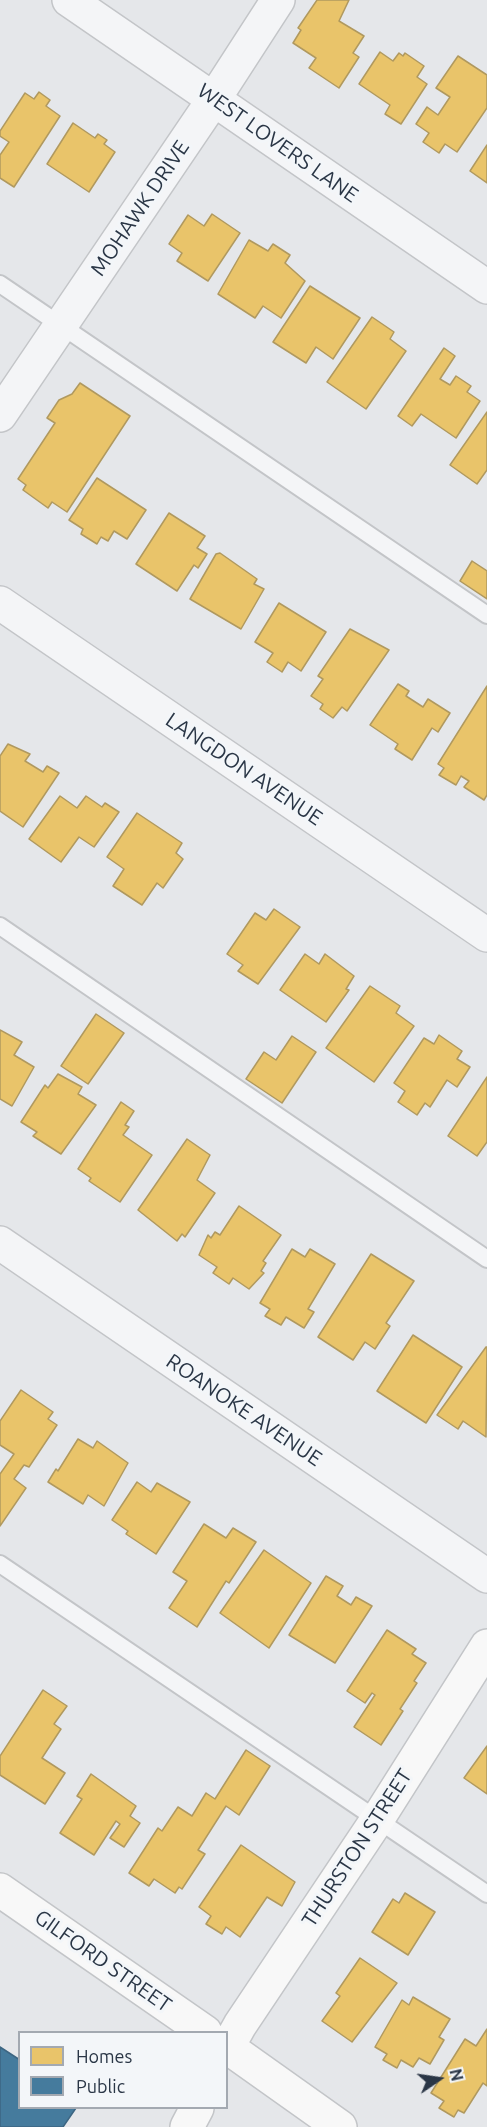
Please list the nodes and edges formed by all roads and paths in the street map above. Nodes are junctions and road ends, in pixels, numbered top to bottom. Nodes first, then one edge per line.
1 (69, 0) edge
2 (278, 0) edge
3 (214, 99) junction
4 (0, 284) edge
5 (487, 287) edge
6 (61, 325) junction
7 (0, 415) edge
8 (0, 603) edge
9 (487, 615) edge
10 (0, 926) edge
11 (487, 935) edge
12 (0, 1244) edge
13 (487, 1259) edge
14 (0, 1564) edge
15 (487, 1576) edge
16 (487, 1646) edge
17 (377, 1820) junction
18 (0, 1890) edge
19 (487, 1894) edge
20 (203, 2031) edge
21 (228, 2038) edge
22 (228, 2048) edge
23 (196, 2109) edge
24 (187, 2127) edge
25 (340, 2127) edge

1 - 3 street, WEST LOVERS LANE
2 - 3 street, MOHAWK DRIVE
3 - 5 street, WEST LOVERS LANE
3 - 6 street, MOHAWK DRIVE
4 - 6 lane
6 - 7 street, MOHAWK DRIVE
6 - 9 lane
8 - 11 street, LANGDON AVENUE
10 - 13 lane
12 - 15 street, ROANOKE AVENUE
14 - 17 lane
16 - 17 street, THURSTON STREET
17 - 19 lane
17 - 21 street, THURSTON STREET
18 - 20 street, GILFORD STREET
22 - 25 street, GILFORD STREET
23 - 24 street

